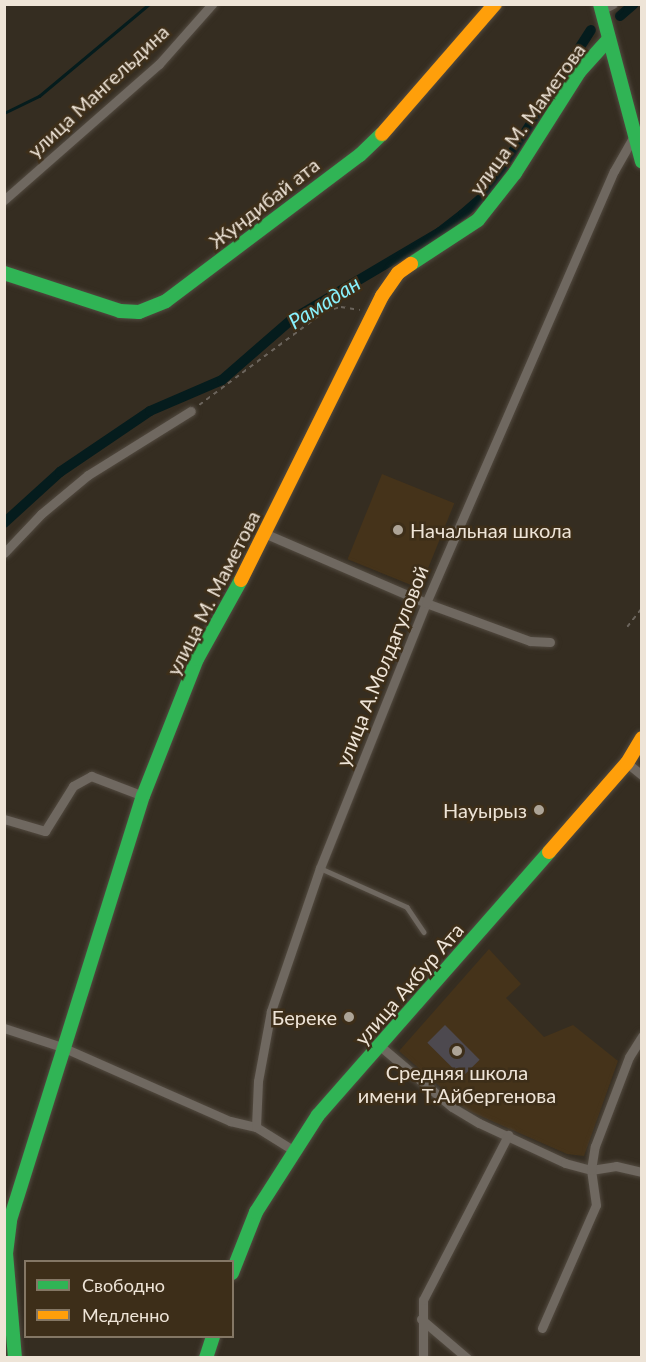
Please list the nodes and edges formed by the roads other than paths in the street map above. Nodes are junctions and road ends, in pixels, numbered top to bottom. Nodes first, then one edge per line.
1 (212, 4) edge
2 (495, 4) edge
3 (604, 6) edge
4 (609, 40) junction
5 (639, 149) edge
6 (4, 200) edge
7 (4, 273) edge
8 (191, 411) road end
9 (266, 534) junction
10 (4, 553) edge
11 (426, 603) junction
12 (550, 642) dead end
13 (642, 738) edge
14 (627, 763) junction
15 (642, 775) edge
16 (143, 796) junction
17 (4, 819) edge
18 (320, 868) junction
19 (424, 932) dead end
20 (4, 1028) edge
21 (642, 1036) edge
22 (380, 1046) junction
23 (62, 1047) junction
24 (256, 1126) junction
25 (508, 1135) junction
26 (294, 1150) junction
27 (591, 1170) junction
28 (642, 1172) edge
29 (234, 1268) edge
30 (421, 1319) junction
31 (542, 1328) dead end
32 (212, 1338) edge
33 (15, 1358) edge
34 (206, 1358) edge
35 (423, 1358) edge
36 (467, 1358) edge

1 - 6 street, улица Мангельдина
2 - 7 street, Жундибай ата
3 - 4 street
4 - 5 street
4 - 9 street, улица М. Маметова
5 - 11 street, улица А.Молдагуловой
8 - 10 street
9 - 11 street
9 - 16 street, улица М. Маметова
11 - 12 street
11 - 18 street, улица А.Молдагуловой
13 - 14 street, улица Акбур Ата
14 - 15 street
14 - 22 street, улица Акбур Ата
16 - 17 street
16 - 23 street, улица М. Маметова
18 - 19 lane
18 - 24 street, улица А.Молдагуловой
20 - 23 street
21 - 27 street
22 - 25 street
22 - 26 street, улица Акбур Ата
23 - 24 street
23 - 33 street, улица М. Маметова
24 - 26 street
25 - 27 street
25 - 30 street
26 - 29 street, улица Акбур Ата
27 - 28 street
27 - 31 street
30 - 35 street
30 - 36 street
32 - 34 street

